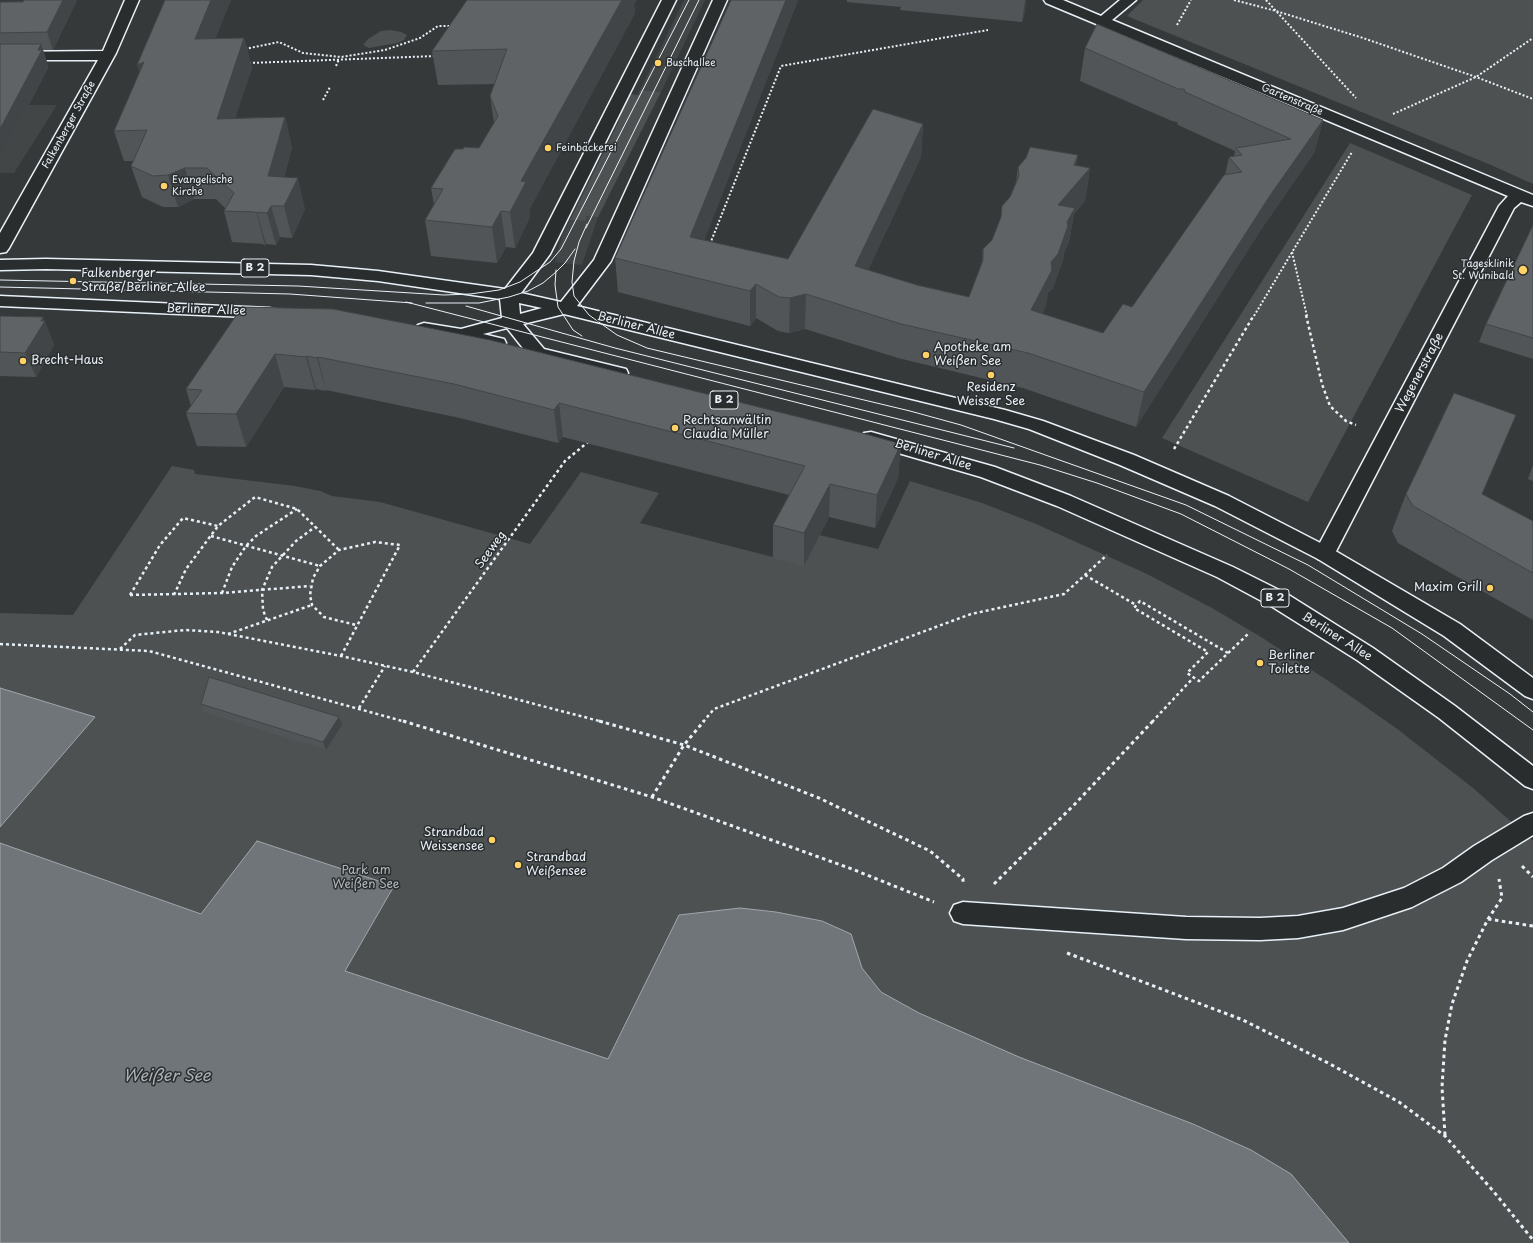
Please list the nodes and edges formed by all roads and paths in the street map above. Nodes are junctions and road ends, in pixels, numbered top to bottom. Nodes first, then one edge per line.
1 (132, 0) edge
2 (668, 0) edge
3 (720, 0) edge
4 (1051, 0) edge
5 (1129, 0) edge
6 (1192, 0) edge
7 (1234, 0) edge
8 (1266, 0) edge
9 (1276, 10) junction
10 (1103, 21) junction
11 (453, 26) edge
12 (1174, 29) dead end
13 (988, 30) dead end
14 (1533, 38) edge
15 (242, 53) dead end
16 (107, 55) junction
17 (0, 56) edge
18 (441, 56) edge
19 (340, 57) junction
20 (339, 60) junction
21 (244, 63) dead end
22 (336, 66) dead end
23 (1476, 78) junction
24 (330, 87) dead end
25 (1533, 99) edge
26 (323, 100) dead end
27 (1358, 100) dead end
28 (1388, 116) dead end
29 (1353, 150) dead end
30 (1526, 198) edge
31 (710, 244) edge
32 (0, 248) edge
33 (1292, 251) junction
34 (0, 265) edge
35 (509, 296) junction
36 (0, 301) edge
37 (566, 308) junction
38 (285, 314) edge
39 (512, 322) junction
40 (407, 327) edge
41 (460, 334) junction
42 (537, 353) junction
43 (639, 378) edge
44 (1356, 425) dead end
45 (855, 433) edge
46 (588, 442) edge
47 (1174, 450) dead end
48 (297, 509) junction
49 (218, 526) junction
50 (315, 527) junction
51 (211, 536) junction
52 (246, 546) junction
53 (339, 550) junction
54 (1325, 554) junction
55 (1107, 555) dead end
56 (281, 556) junction
57 (320, 566) junction
58 (1085, 575) junction
59 (310, 586) junction
60 (262, 590) junction
61 (222, 594) junction
62 (174, 595) junction
63 (312, 605) junction
64 (1136, 605) junction
65 (267, 620) junction
66 (356, 625) junction
67 (227, 634) junction
68 (1248, 634) dead end
69 (0, 644) edge
70 (120, 649) junction
71 (1228, 653) junction
72 (341, 656) junction
73 (385, 666) junction
74 (413, 672) junction
75 (1194, 677) junction
76 (1533, 690) edge
77 (359, 708) junction
78 (684, 745) junction
79 (1533, 779) edge
80 (652, 797) junction
81 (1533, 823) edge
82 (1484, 853) junction
83 (964, 913) junction
84 (1488, 919) junction
85 (1533, 926) edge
86 (1066, 952) dead end
87 (1445, 1136) junction
88 (1533, 1240) edge

1 - 16 main road, Falkenberger Straße
2 - 35 main road
3 - 37 main road
4 - 10 main road, Gartenstraße
5 - 10 main road
6 - 12 path
7 - 9 path
8 - 9 path
9 - 23 path
9 - 27 path
10 - 30 main road, Gartenstraße
11 - 19 path
13 - 31 path
14 - 23 path
15 - 19 path
16 - 17 main road
16 - 32 main road, Falkenberger Straße
18 - 20 path
19 - 20 path
20 - 21 path
20 - 22 path
23 - 25 path
23 - 28 path
24 - 26 path
29 - 33 path
30 - 54 main road, Wegenerstraße
33 - 44 path
33 - 47 path
34 - 35 main road, Berliner Allee / B 2
35 - 37 main road, Berliner Allee / B 2
35 - 39 main road
36 - 38 main road, Berliner Allee
37 - 39 main road
37 - 54 main road, Berliner Allee / B 2
39 - 41 main road
39 - 42 main road
40 - 41 main road
41 - 42 main road
42 - 43 main road
45 - 79 main road, Berliner Allee / B 2
46 - 74 path, Seeweg
48 - 49 path
48 - 50 path
48 - 52 path
49 - 51 path
49 - 62 path
50 - 53 path
50 - 56 path
51 - 52 path
51 - 62 path
52 - 56 path
52 - 61 path
53 - 57 path
53 - 66 path
54 - 76 main road, Berliner Allee / B 2
55 - 58 path
56 - 57 path
56 - 60 path
57 - 59 path
58 - 64 path
58 - 78 path
59 - 60 path
59 - 63 path
60 - 61 path
60 - 65 path
61 - 62 path
63 - 65 path
63 - 66 path
64 - 71 path
64 - 75 path
65 - 67 path
66 - 72 path
67 - 70 path
67 - 72 path
68 - 71 path
69 - 70 path
70 - 77 path
71 - 75 path
72 - 73 path
73 - 74 path
73 - 77 path
74 - 78 path
75 - 83 path
77 - 80 path
78 - 80 path
78 - 83 path
80 - 83 path
81 - 82 main road
82 - 83 main road
82 - 84 path
84 - 85 path
84 - 87 path
86 - 87 path
87 - 88 path

